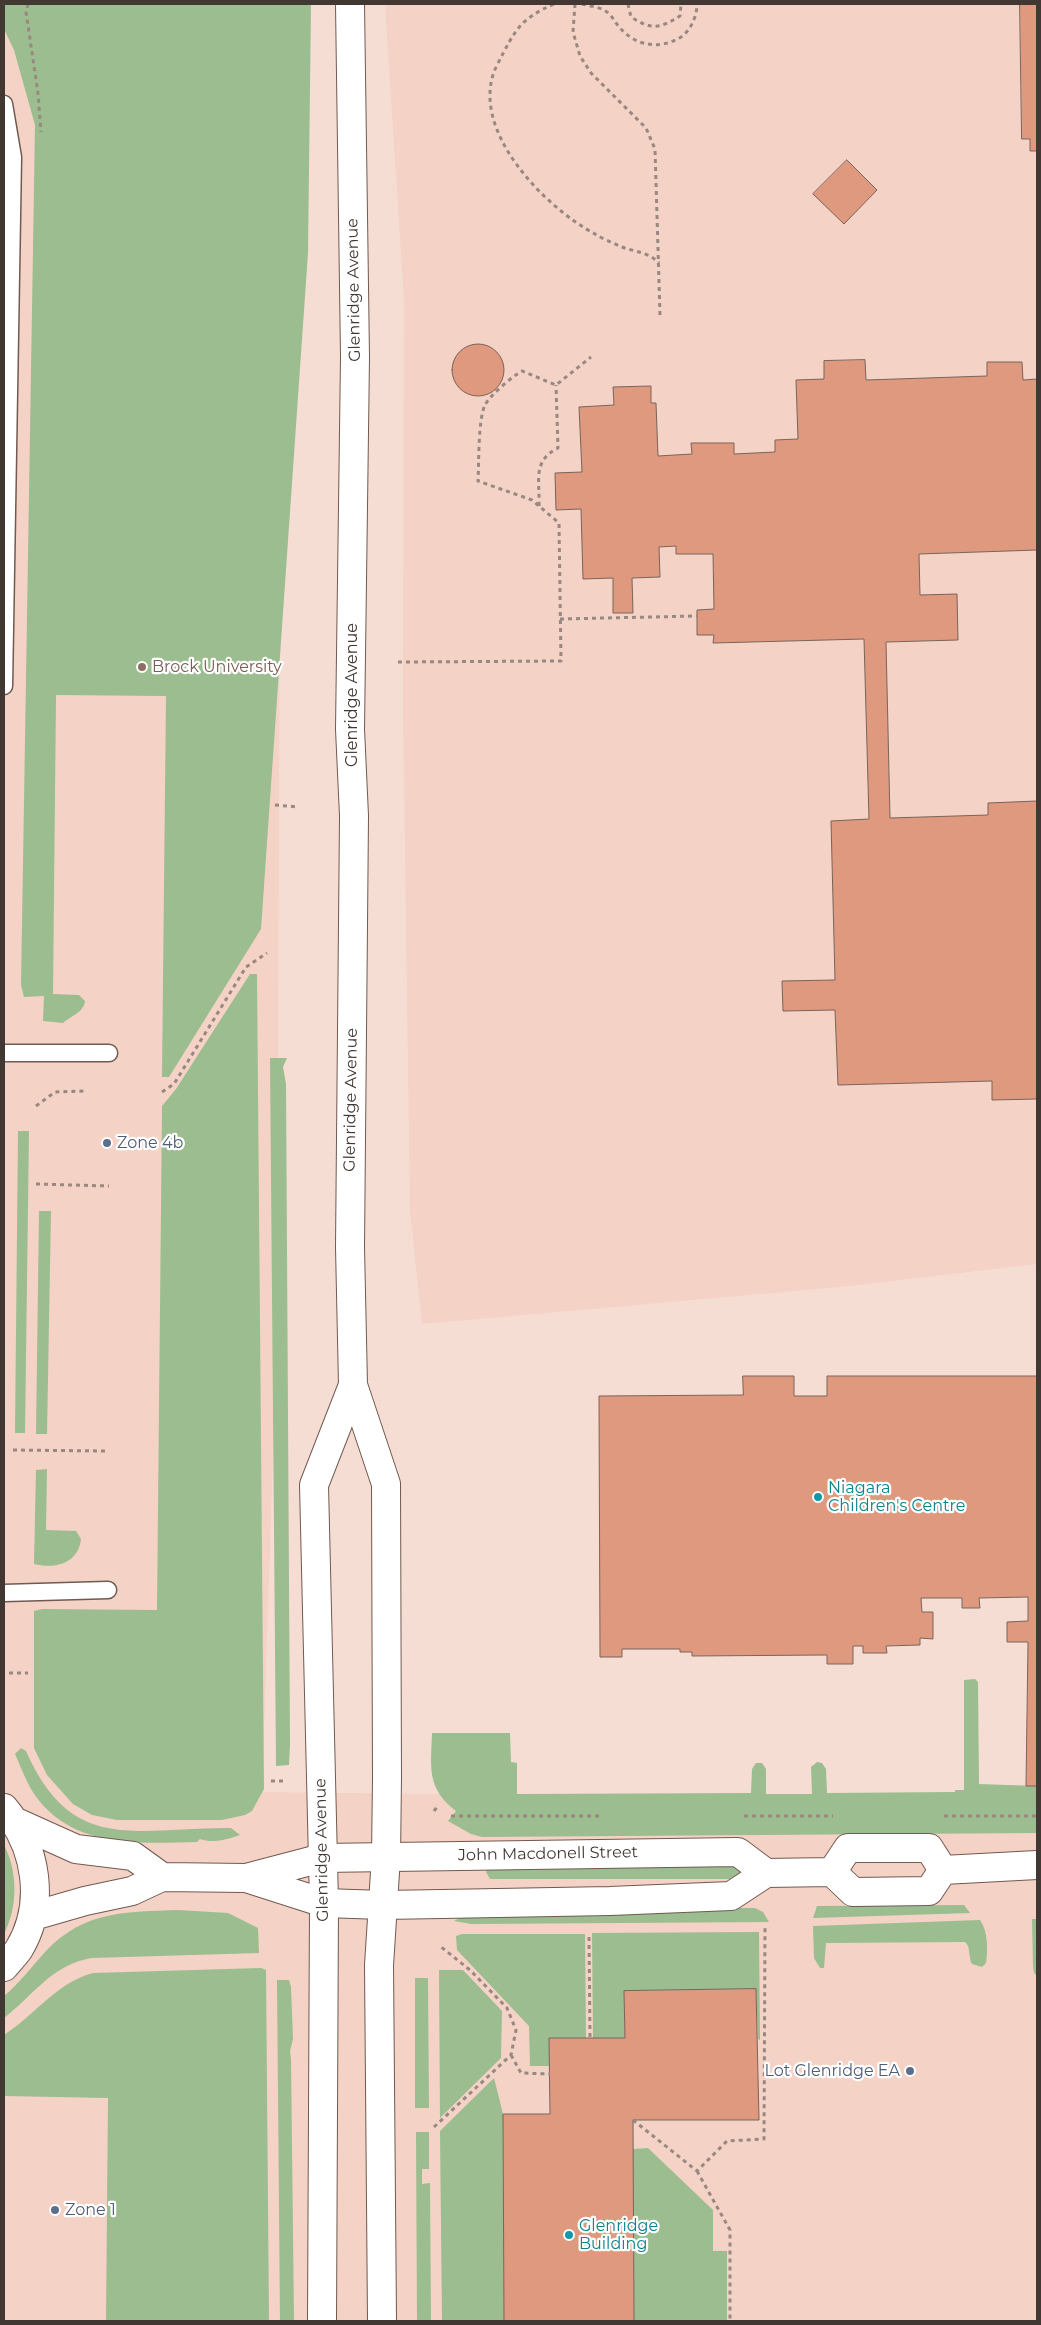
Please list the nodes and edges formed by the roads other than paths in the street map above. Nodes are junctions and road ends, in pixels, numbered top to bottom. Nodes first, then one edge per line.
1 (350, 4) edge
2 (4, 104) edge
3 (4, 686) edge
4 (4, 1052) edge
5 (110, 1053) dead end
6 (353, 1385) junction
7 (108, 1590) dead end
8 (4, 1593) edge
9 (10, 1815) edge
10 (386, 1857) junction
11 (322, 1858) junction
12 (1037, 1865) edge
13 (942, 1870) junction
14 (832, 1872) junction
15 (766, 1873) junction
16 (162, 1878) junction
17 (246, 1878) junction
18 (324, 1903) junction
19 (383, 1905) junction
20 (33, 1916) junction
21 (4, 1967) edge
22 (322, 2321) edge
23 (382, 2321) edge

1 - 6 main road, Glenridge Avenue
2 - 3 lane
4 - 5 lane
6 - 10 main road, Glenridge Avenue
6 - 11 main road, Glenridge Avenue
7 - 8 lane
9 - 16 main road
9 - 20 main road
10 - 11 main road, John Macdonell Street
10 - 15 main road, John Macdonell Street
10 - 19 main road, Glenridge Avenue
11 - 17 main road, John Macdonell Street
11 - 18 main road, Glenridge Avenue
12 - 13 main road
13 - 14 main road
13 - 14 main road
14 - 15 main road
15 - 19 main road
16 - 17 main road
16 - 20 main road
17 - 18 main road
18 - 19 main road
18 - 22 main road, Glenridge Avenue
19 - 23 main road, Glenridge Avenue
20 - 21 main road

